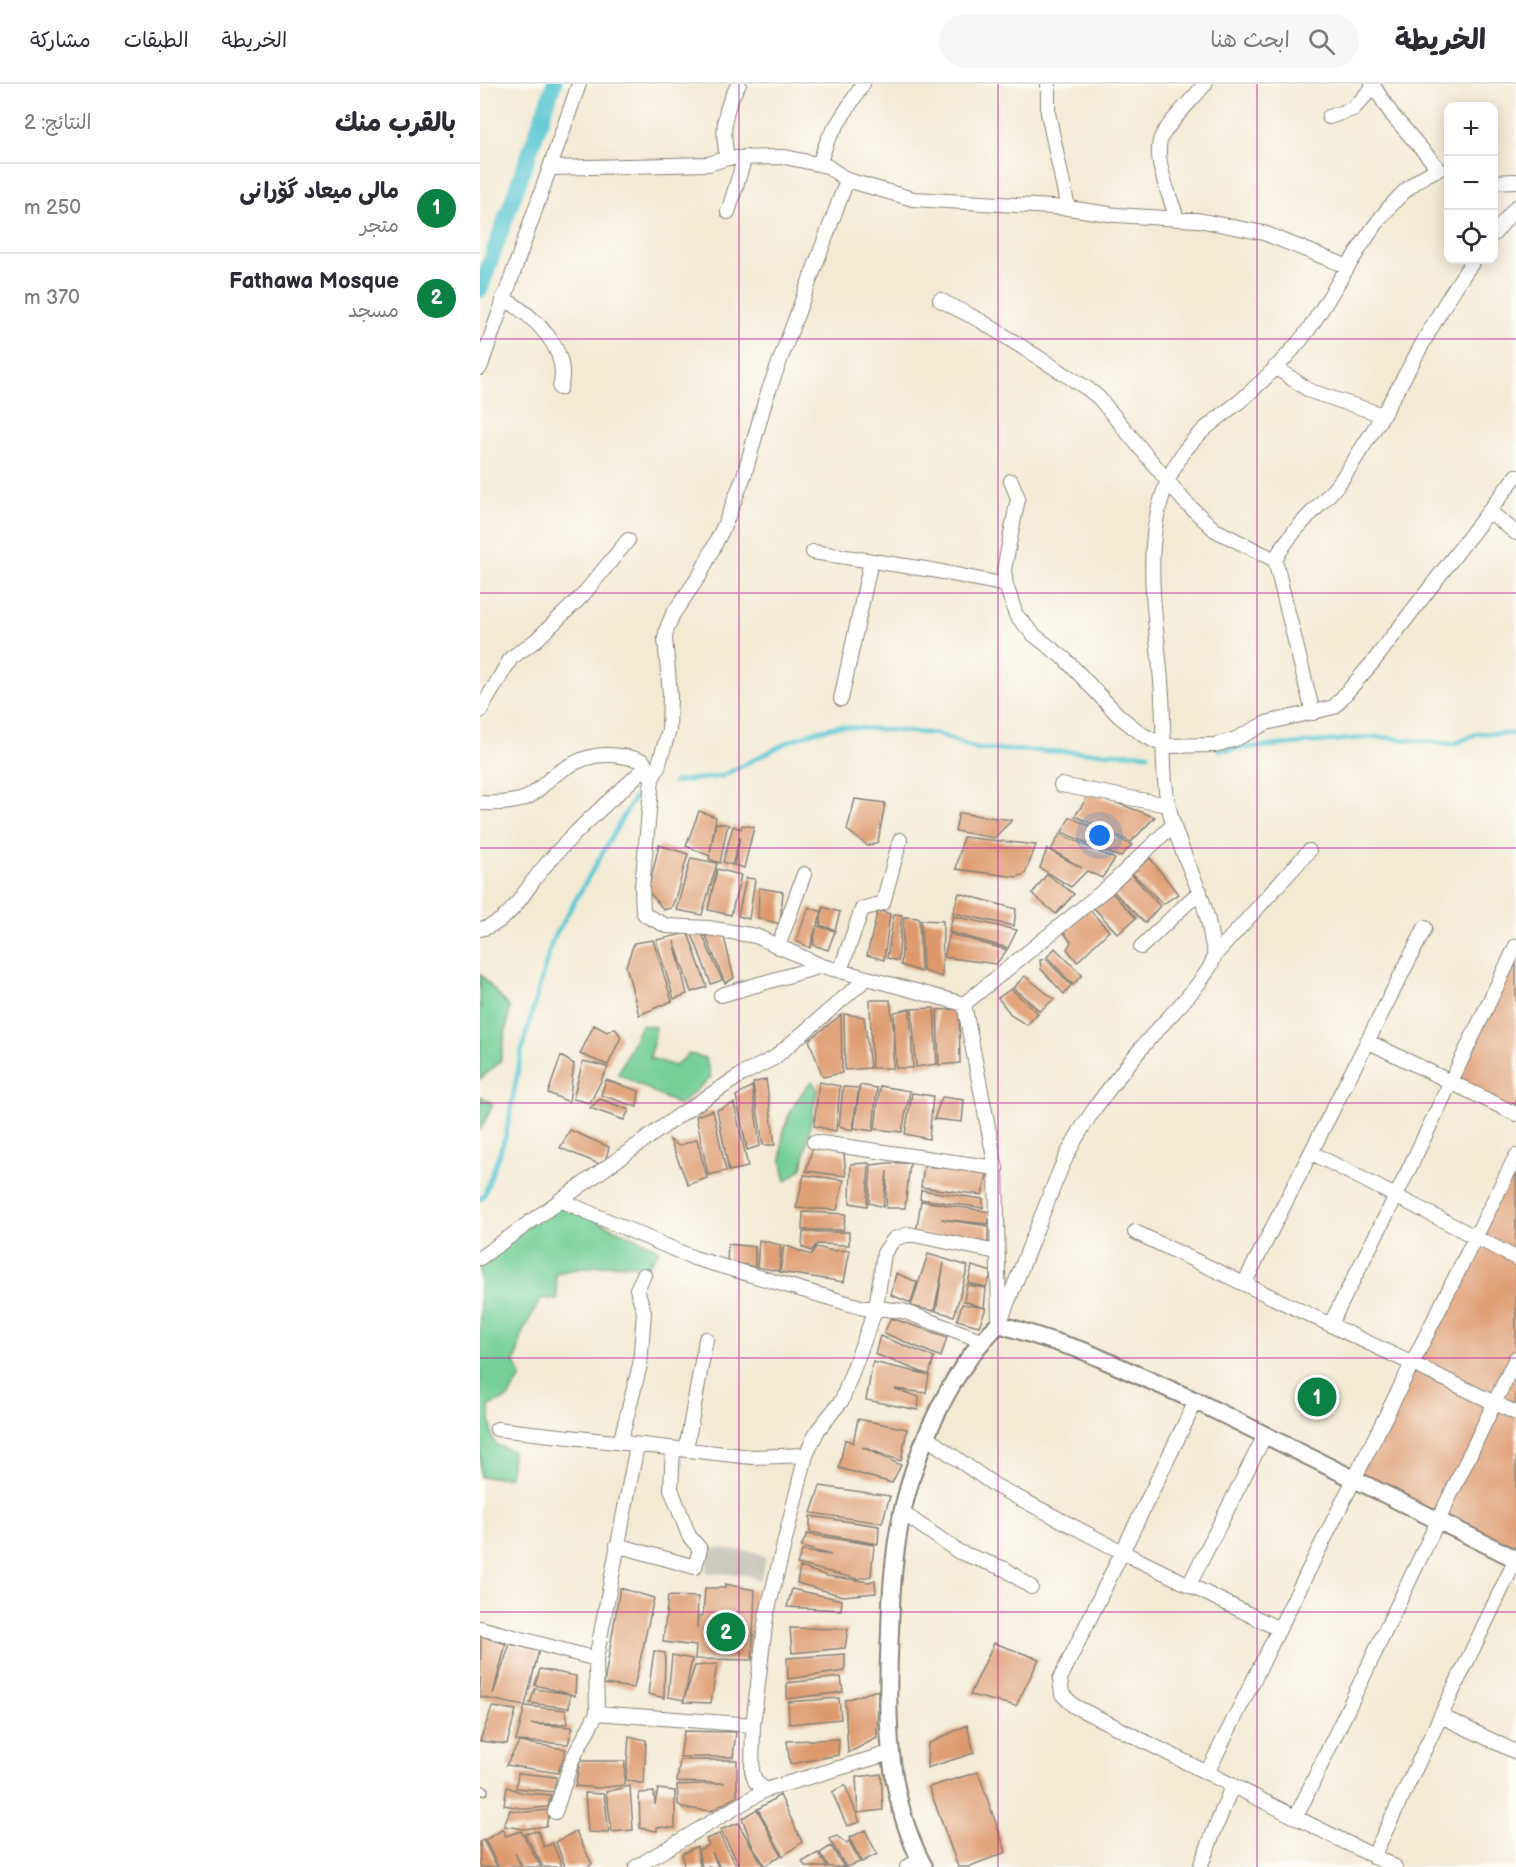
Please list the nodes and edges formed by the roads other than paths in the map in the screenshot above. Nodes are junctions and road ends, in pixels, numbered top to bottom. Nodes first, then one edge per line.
1 (579, 84) edge
2 (739, 84) edge
3 (863, 84) edge
4 (1205, 84) edge
5 (1373, 85) edge
6 (1049, 86) edge
7 (1329, 117) dead end
8 (745, 157) junction
9 (727, 158) junction
10 (819, 164) junction
11 (551, 168) junction
12 (1444, 170) edge
13 (847, 180) junction
14 (1516, 181) edge
15 (1498, 182) edge
16 (1516, 207) edge
17 (1068, 208) junction
18 (728, 212) dead end
19 (1177, 219) junction
20 (1498, 229) edge
21 (1471, 264) edge
22 (1346, 266) junction
23 (503, 298) junction
24 (940, 300) dead end
25 (1275, 367) junction
26 (480, 368) edge
27 (561, 388) dead end
28 (1383, 415) junction
29 (1516, 476) edge
30 (1011, 481) dead end
31 (1167, 484) junction
32 (1489, 512) junction
33 (1516, 533) edge
34 (628, 540) dead end
35 (813, 552) dead end
36 (1275, 560) junction
37 (871, 561) junction
38 (1006, 585) junction
39 (841, 699) dead end
40 (480, 711) edge
41 (1313, 713) junction
42 (1164, 751) junction
43 (650, 777) junction
44 (1061, 785) dead end
45 (480, 803) edge
46 (1168, 805) junction
47 (1173, 825) junction
48 (900, 840) dead end
49 (1309, 851) dead end
50 (804, 874) dead end
51 (1200, 891) junction
52 (1425, 928) dead end
53 (480, 929) edge
54 (1516, 946) edge
55 (778, 947) junction
56 (1141, 947) dead end
57 (1214, 956) junction
58 (822, 966) junction
59 (840, 971) junction
60 (866, 979) junction
61 (721, 995) dead end
62 (964, 1004) junction
63 (1367, 1041) junction
64 (1450, 1080) junction
65 (1516, 1114) edge
66 (814, 1142) dead end
67 (1312, 1153) junction
68 (1516, 1156) edge
69 (996, 1168) junction
70 (1396, 1196) junction
71 (560, 1200) junction
72 (1135, 1232) dead end
73 (1477, 1239) junction
74 (997, 1252) junction
75 (480, 1258) edge
76 (1516, 1258) edge
77 (644, 1275) dead end
78 (1245, 1282) junction
79 (876, 1308) junction
80 (1331, 1323) junction
81 (999, 1324) junction
82 (706, 1340) dead end
83 (981, 1340) junction
84 (1516, 1358) edge
85 (1414, 1364) junction
86 (1196, 1401) junction
87 (1493, 1403) junction
88 (1516, 1413) edge
89 (497, 1429) dead end
90 (1265, 1436) junction
91 (927, 1438) junction
92 (620, 1443) junction
93 (637, 1445) junction
94 (680, 1449) junction
95 (806, 1455) junction
96 (1355, 1478) junction
97 (903, 1513) junction
98 (1437, 1521) junction
99 (617, 1545) junction
100 (1124, 1553) junction
101 (1516, 1559) edge
102 (1189, 1585) junction
103 (1031, 1587) dead end
104 (480, 1628) edge
105 (1279, 1629) junction
106 (596, 1659) junction
107 (597, 1713) junction
108 (1441, 1716) junction
109 (753, 1725) junction
110 (1516, 1752) edge
111 (890, 1753) junction
112 (1207, 1773) junction
113 (1232, 1786) junction
114 (765, 1791) junction
115 (555, 1812) dead end
116 (1296, 1817) junction
117 (1373, 1857) junction
118 (917, 1865) edge
119 (636, 1867) edge
120 (1200, 1867) edge
121 (1395, 1867) edge

1 - 11 street
2 - 9 street
3 - 10 street
4 - 19 street
5 - 7 street
5 - 12 street
6 - 17 street
8 - 9 street
8 - 10 street
8 - 18 street
9 - 11 street
10 - 13 street
11 - 23 street
12 - 22 street
13 - 17 street
13 - 43 street
14 - 15 street
16 - 20 street
17 - 19 street
19 - 22 street
21 - 28 street
22 - 25 street
23 - 26 street
23 - 27 street
24 - 31 street
25 - 28 street
25 - 31 street
28 - 36 street
29 - 32 street
30 - 38 street
31 - 36 street
31 - 42 street
32 - 33 street
32 - 41 street
34 - 40 street
35 - 37 street
36 - 41 street
37 - 38 street
37 - 39 street
38 - 42 street
41 - 42 street
42 - 46 street
43 - 45 street
43 - 53 street
43 - 55 street
44 - 46 street
46 - 47 street
47 - 51 street
47 - 62 street
48 - 59 street
49 - 57 street
50 - 55 street
51 - 56 street
51 - 57 street
52 - 63 street
54 - 64 street
55 - 58 street
57 - 81 street
58 - 59 street
58 - 61 street
59 - 60 street
60 - 62 street
60 - 71 street
62 - 69 street
63 - 64 street
63 - 67 street
64 - 65 street
64 - 70 street
66 - 69 street
67 - 70 street
67 - 78 street
68 - 73 street
69 - 74 street
70 - 73 street
70 - 80 street
71 - 75 street
71 - 79 street
72 - 78 street
73 - 76 street
73 - 85 street
74 - 79 street
74 - 81 street
77 - 92 street
78 - 80 street
79 - 83 street
79 - 95 street
80 - 85 street
81 - 83 street
81 - 86 street
82 - 94 street
83 - 91 street
84 - 87 street
85 - 87 street
85 - 96 street
86 - 90 street
86 - 100 street
87 - 88 street
87 - 98 street
89 - 92 street
90 - 96 street
90 - 102 street
91 - 97 street
91 - 100 street
92 - 93 street
93 - 94 street
93 - 99 street
94 - 95 street
94 - 99 street
95 - 109 street
96 - 98 street
96 - 105 street
97 - 103 street
97 - 111 street
98 - 101 street
98 - 116 street
99 - 106 street
100 - 102 street
100 - 112 street
101 - 108 street
102 - 105 street
104 - 106 street
105 - 112 street
106 - 107 street
107 - 109 street
107 - 115 street
108 - 110 street
108 - 117 street
109 - 114 street
111 - 114 street
111 - 118 street
112 - 113 street
113 - 116 street
113 - 120 street
114 - 119 street
116 - 117 street
117 - 121 street

